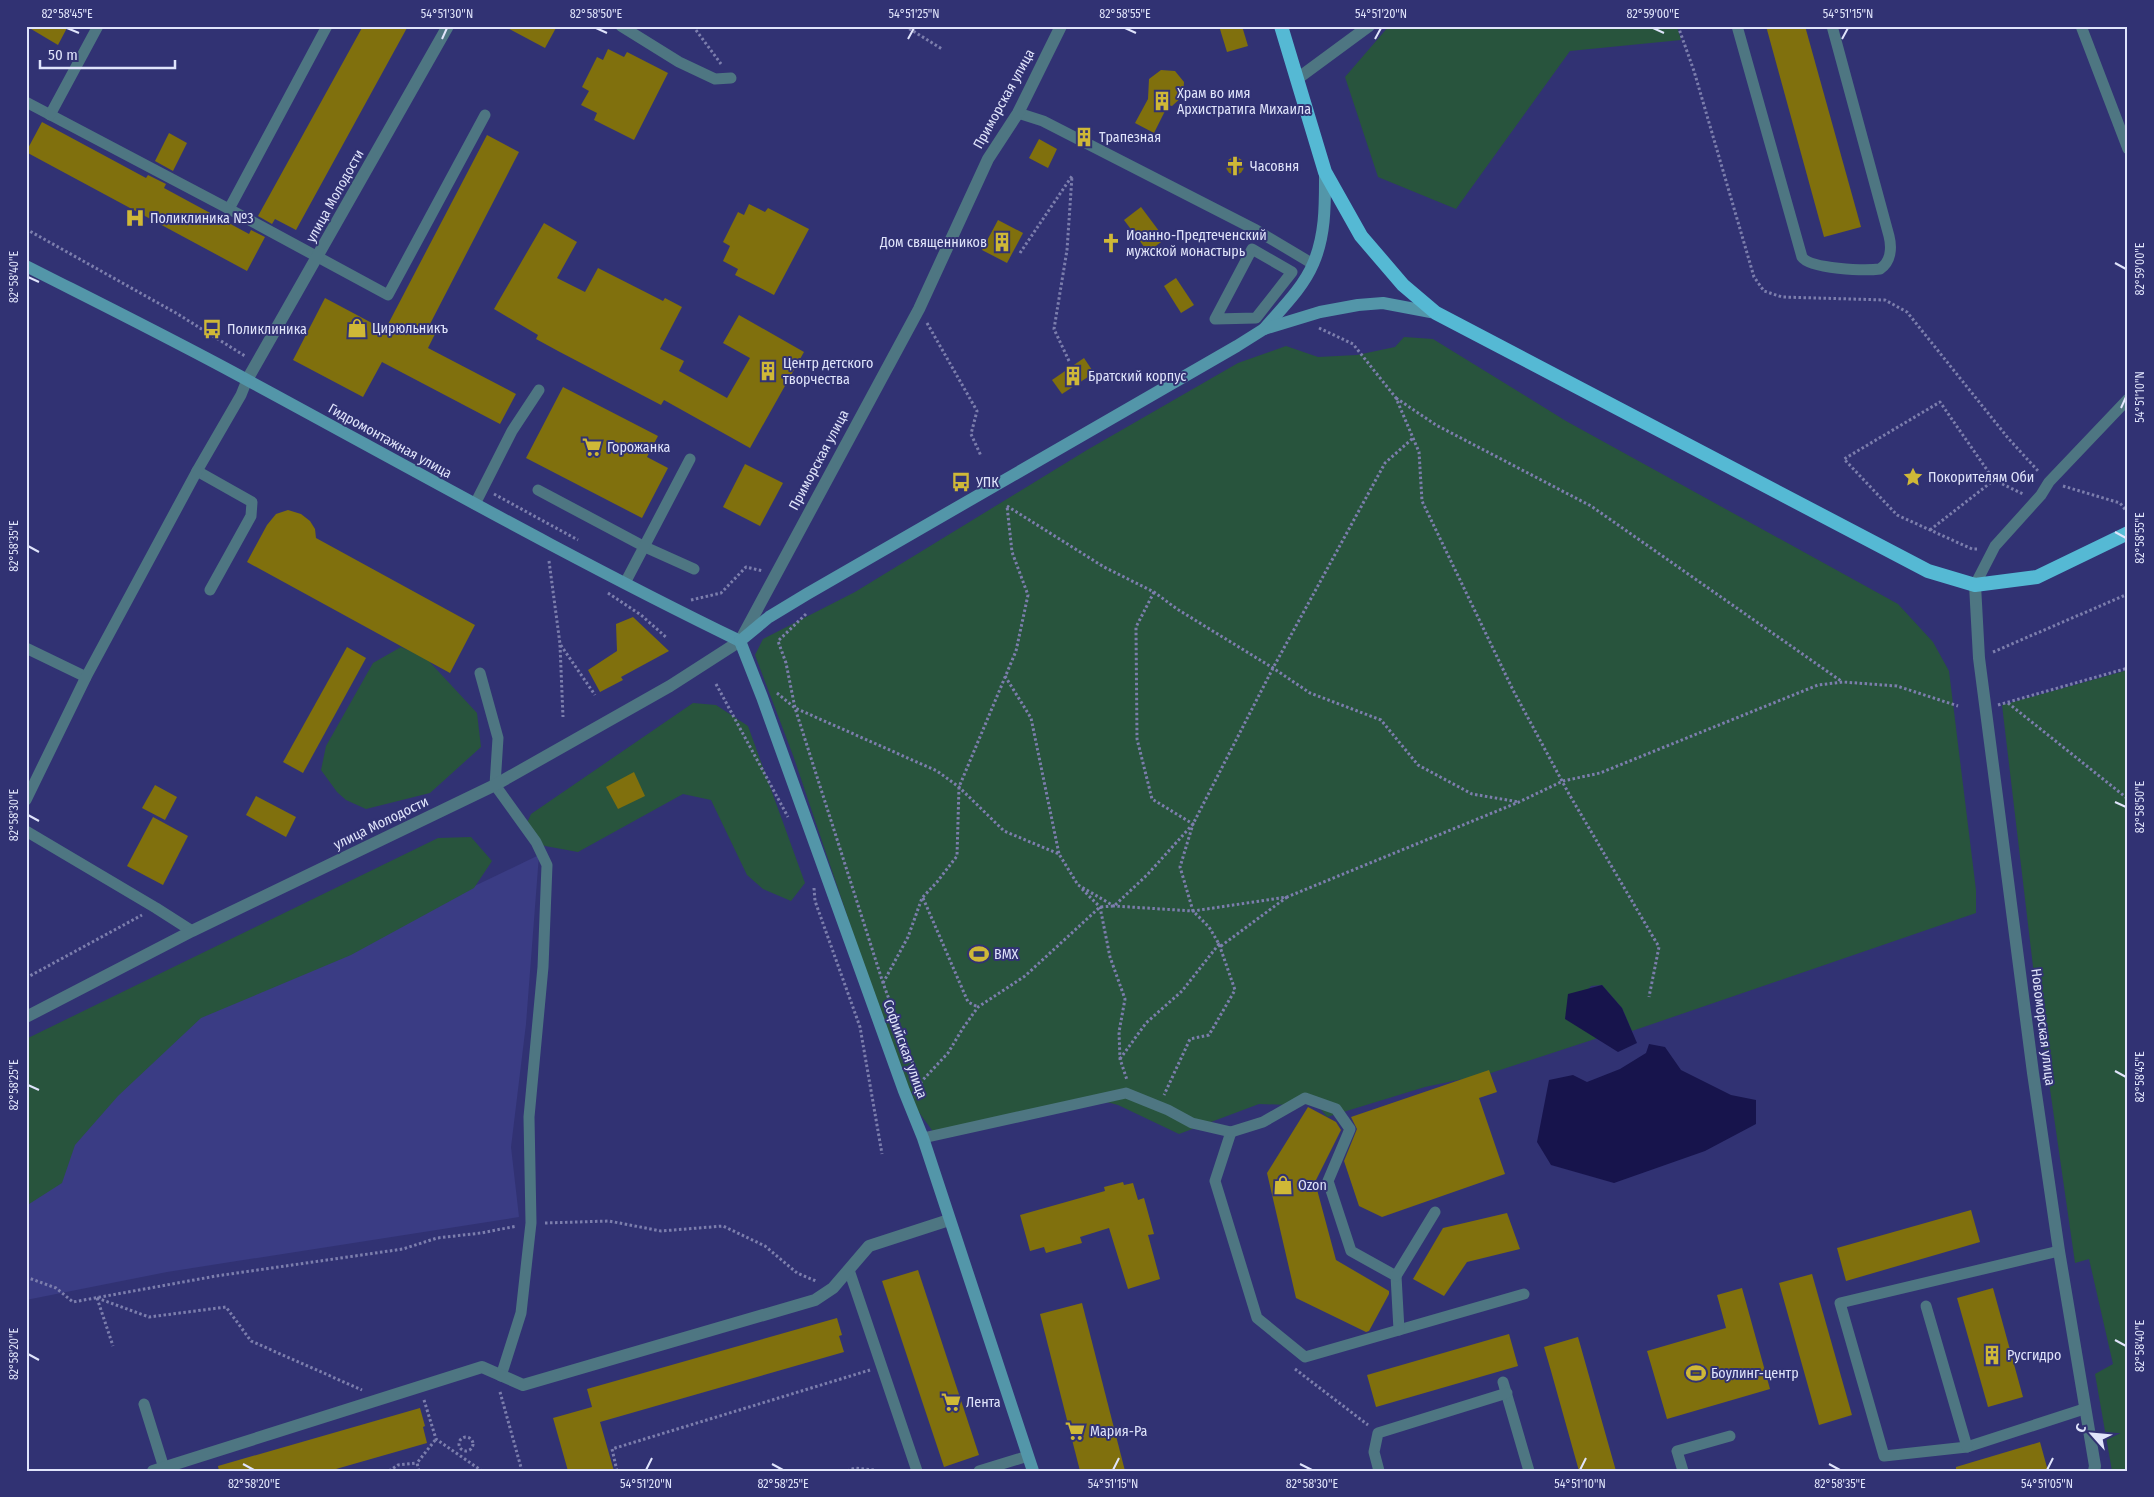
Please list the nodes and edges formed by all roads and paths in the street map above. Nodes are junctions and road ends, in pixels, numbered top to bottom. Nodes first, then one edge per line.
1 (98, 26) edge
2 (326, 26) edge
3 (448, 26) edge
4 (621, 26) edge
5 (693, 26) edge
6 (905, 26) edge
7 (1062, 26) edge
8 (1281, 26) edge
9 (1369, 26) edge
10 (1678, 26) edge
11 (1737, 26) edge
12 (1832, 26) edge
13 (2081, 26) edge
14 (942, 49) dead end
15 (731, 78) joint
16 (1297, 79) junction
17 (26, 102) edge
18 (1018, 113) junction
19 (485, 114) dead end
20 (50, 115) junction
21 (2128, 149) edge
22 (1325, 172) junction
23 (229, 209) junction
24 (26, 229) edge
25 (1020, 254) dead end
26 (318, 256) junction
27 (1313, 264) junction
28 (26, 266) edge
29 (1288, 278) junction
30 (1298, 288) junction
31 (919, 309) junction
32 (1436, 313) junction
33 (1298, 318) junction
34 (1264, 329) junction
35 (1069, 361) dead end
36 (257, 363) junction
37 (247, 380) junction
38 (539, 390) dead end
39 (1396, 398) junction
40 (2128, 399) edge
41 (1413, 438) junction
42 (981, 456) dead end
43 (690, 459) dead end
44 (197, 471) junction
45 (1994, 480) junction
46 (2048, 482) junction
47 (482, 488) junction
48 (538, 490) dead end
49 (2037, 499) junction
50 (475, 504) junction
51 (2128, 513) edge
52 (1930, 530) junction
53 (2128, 533) edge
54 (582, 542) dead end
55 (1994, 546) junction
56 (645, 547) junction
57 (549, 560) dead end
58 (746, 567) dead end
59 (694, 570) dead end
60 (625, 583) junction
61 (1975, 584) junction
62 (210, 590) dead end
63 (1154, 592) junction
64 (2128, 594) edge
65 (689, 601) dead end
66 (811, 609) dead end
67 (740, 641) junction
68 (560, 644) junction
69 (26, 648) edge
70 (1989, 657) dead end
71 (1273, 668) junction
72 (2128, 668) edge
73 (480, 673) dead end
74 (86, 676) junction
75 (1005, 676) junction
76 (1842, 682) junction
77 (716, 684) dead end
78 (775, 691) dead end
79 (595, 695) dead end
80 (2008, 703) junction
81 (1958, 706) dead end
82 (1986, 707) junction
83 (795, 708) junction
84 (563, 716) dead end
85 (1563, 781) junction
86 (495, 786) junction
87 (959, 787) junction
88 (2128, 799) edge
89 (26, 800) edge
90 (1519, 802) junction
91 (791, 822) dead end
92 (1193, 824) junction
93 (26, 831) edge
94 (1059, 854) junction
95 (813, 883) dead end
96 (1078, 885) junction
97 (1287, 897) junction
98 (922, 898) junction
99 (1100, 906) junction
100 (1114, 906) junction
101 (156, 908) junction
102 (1194, 911) junction
103 (192, 931) junction
104 (1219, 944) junction
105 (26, 978) edge
106 (883, 983) junction
107 (1649, 997) dead end
108 (978, 1008) junction
109 (26, 1017) edge
110 (1120, 1059) junction
111 (1128, 1081) dead end
112 (920, 1083) junction
113 (904, 1091) junction
114 (1163, 1097) dead end
115 (1231, 1132) junction
116 (923, 1138) junction
117 (882, 1154) dead end
118 (1435, 1212) dead end
119 (950, 1220) junction
120 (531, 1223) junction
121 (2058, 1251) junction
122 (849, 1270) junction
123 (1396, 1276) junction
124 (26, 1277) edge
125 (833, 1288) junction
126 (1524, 1294) dead end
127 (97, 1298) junction
128 (1926, 1306) dead end
129 (1399, 1330) junction
130 (113, 1346) dead end
131 (1290, 1365) dead end
132 (882, 1367) junction
133 (501, 1376) junction
134 (420, 1387) junction
135 (382, 1399) junction
136 (144, 1404) dead end
137 (2084, 1409) junction
138 (1378, 1433) junction
139 (1730, 1436) dead end
140 (436, 1440) junction
141 (1967, 1447) junction
142 (463, 1451) junction
143 (460, 1456) junction
144 (1028, 1456) junction
145 (417, 1463) junction
146 (158, 1469) edge
147 (389, 1471) edge
148 (419, 1471) edge
149 (482, 1471) edge
150 (522, 1471) edge
151 (617, 1471) edge
152 (847, 1471) edge
153 (882, 1471) edge
154 (917, 1471) edge
155 (979, 1471) edge
156 (1034, 1471) edge
157 (1379, 1471) edge
158 (1529, 1471) edge
159 (1683, 1471) edge
160 (2094, 1471) edge

1 - 20 lane
2 - 23 lane
3 - 26 street, улица Молодости
4 - 15 lane
5 - 15 path
6 - 14 path
7 - 18 street, Приморская улица
8 - 16 highway
9 - 16 street
10 - 46 path
11 - 12 lane
13 - 21 lane
16 - 22 highway
17 - 20 lane
18 - 27 lane
18 - 31 street, Приморская улица
19 - 26 lane
20 - 23 lane
22 - 27 main road
22 - 32 highway
23 - 26 lane
24 - 36 path
25 - 35 path
26 - 36 street, улица Молодости
27 - 30 main road
28 - 37 main road, Гидромонтажная улица
29 - 29 lane
29 - 30 lane
30 - 34 main road
31 - 42 path
31 - 67 street, Приморская улица
32 - 33 main road
32 - 61 highway
33 - 34 main road
33 - 39 path
34 - 67 main road
36 - 37 street, улица Молодости
37 - 44 lane
37 - 50 main road, Гидромонтажная улица
38 - 47 lane
39 - 41 path
39 - 76 path
40 - 46 lane
41 - 71 path
41 - 85 path
43 - 56 lane
44 - 62 lane
44 - 74 lane
45 - 49 path
45 - 52 path
45 - 52 path
46 - 49 lane
46 - 51 path
47 - 50 lane
47 - 54 path
48 - 56 lane
49 - 55 lane
50 - 60 main road, Гидромонтажная улица
52 - 55 path
53 - 61 highway
55 - 61 lane
56 - 59 lane
56 - 60 lane
57 - 68 path
58 - 65 path
60 - 67 main road, Гидромонтажная улица
61 - 82 street, Новоморская улица
63 - 71 path
63 - 75 path
63 - 92 path
64 - 70 path
66 - 83 path
67 - 86 street, улица Молодости
67 - 113 main road, Софийская улица
68 - 79 path
68 - 84 path
69 - 74 lane
71 - 90 path
71 - 92 path
72 - 80 path
73 - 86 lane
74 - 89 lane
75 - 87 path
75 - 94 path
76 - 81 path
76 - 85 path
77 - 91 path
78 - 83 path
80 - 82 path
80 - 88 path
82 - 121 street, Новоморская улица
83 - 87 path
83 - 106 path
85 - 90 path
85 - 107 path
86 - 103 street, улица Молодости
86 - 120 lane
87 - 94 path
87 - 98 path
90 - 97 path
92 - 100 path
92 - 102 path
93 - 101 lane
94 - 96 path
95 - 117 path
96 - 99 path
96 - 100 path
97 - 102 path
97 - 104 path
98 - 106 path
98 - 108 path
99 - 100 path
99 - 108 path
99 - 110 path
100 - 102 path
101 - 103 lane
101 - 105 path
102 - 104 path
103 - 109 street, улица Молодости
104 - 110 path
104 - 114 path
106 - 112 path
108 - 112 path
110 - 111 path
112 - 113 path
113 - 116 main road, Софийская улица
115 - 116 lane
115 - 123 lane
115 - 129 lane
116 - 119 main road, Софийская улица
118 - 123 lane
119 - 122 street
119 - 144 main road, Софийская улица
120 - 125 path
120 - 127 path
120 - 133 lane
121 - 137 street, Новоморская улица
121 - 141 lane
122 - 125 street
122 - 132 lane
123 - 129 lane
124 - 127 path
125 - 133 street
126 - 129 lane
127 - 130 path
127 - 135 path
128 - 141 lane
131 - 138 path
132 - 151 path
132 - 154 lane
133 - 134 street
133 - 150 path
134 - 135 street
134 - 140 path
135 - 146 street
136 - 146 lane
137 - 141 lane
137 - 160 street, Новоморская улица
138 - 157 lane
138 - 158 lane
139 - 159 lane
140 - 143 path
140 - 145 path
142 - 142 path
142 - 143 path
143 - 149 path
144 - 155 lane
144 - 156 main road, Софийская улица
145 - 147 path
145 - 148 path
152 - 153 path

